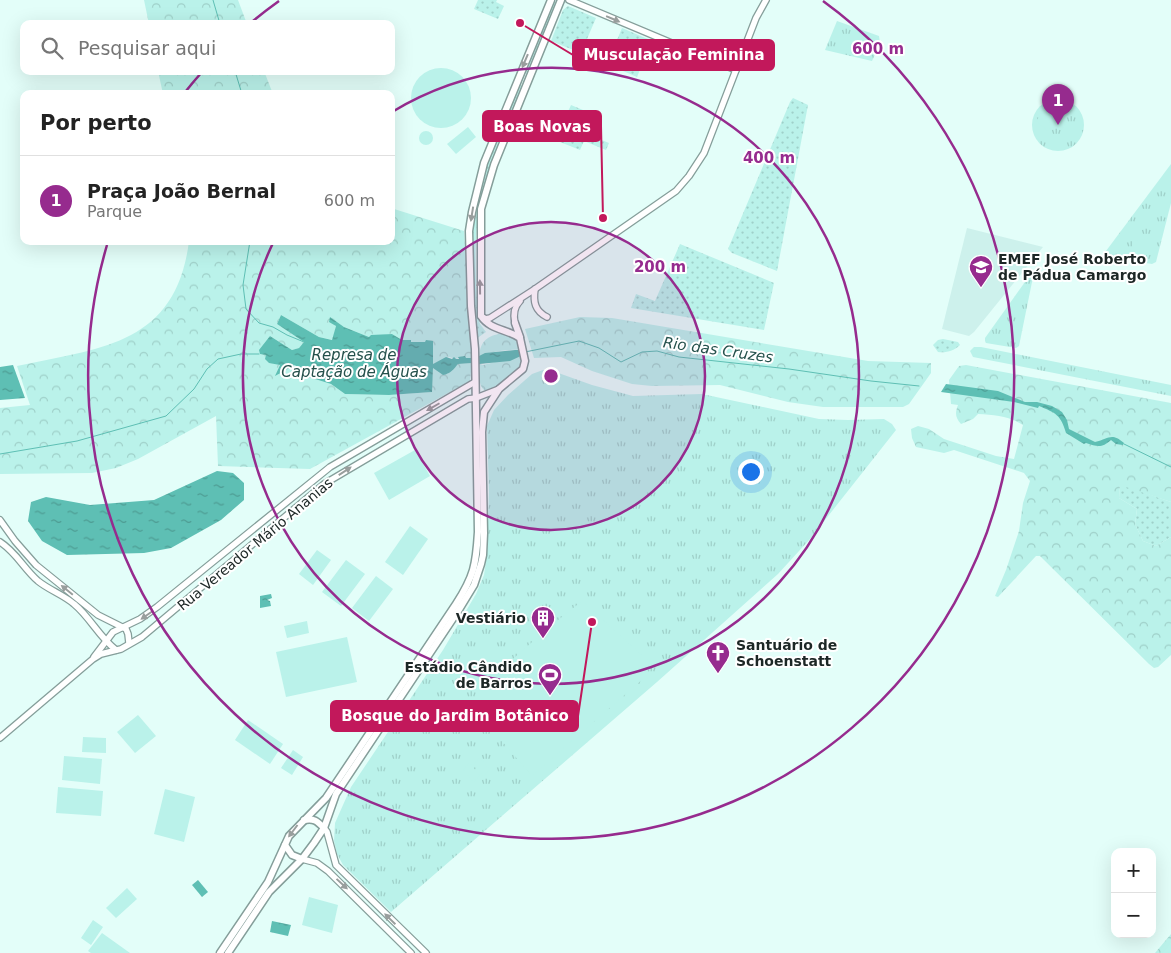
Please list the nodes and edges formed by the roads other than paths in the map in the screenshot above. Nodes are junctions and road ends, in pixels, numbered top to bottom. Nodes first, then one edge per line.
1 (551, 0) edge
2 (561, 0) edge
3 (568, 0) edge
4 (766, 0) edge
5 (736, 70) junction
6 (535, 289) junction
7 (527, 294) junction
8 (481, 316) junction
9 (547, 317) dead end
10 (515, 323) joint
11 (521, 341) junction
12 (475, 382) junction
13 (499, 389) junction
14 (476, 398) junction
15 (0, 520) edge
16 (0, 542) edge
17 (122, 626) junction
18 (106, 641) junction
19 (130, 644) junction
20 (116, 650) junction
21 (93, 659) junction
22 (0, 738) edge
23 (304, 820) junction
24 (324, 828) junction
25 (285, 845) junction
26 (302, 859) junction
27 (220, 953) edge
28 (228, 953) edge
29 (411, 953) edge
30 (426, 953) edge

1 -> 12 main road
8 -> 2 main road
3 -> 5 street
4 - 5 street
5 - 6 street
6 - 7 street
6 - 9 street
7 - 8 street
7 - 10 street
8 - 11 main road
10 - 11 main road
11 - 13 main road
12 - 14 main road
12 -> 17 street, Rua Vereador Mário Ananias
13 - 14 street, Rua Vereador Mário Ananias
13 - 24 main road
19 -> 14 street, Rua Vereador Mário Ananias
14 - 23 main road
17 -> 15 street
16 - 18 street
17 - 18 street, Rua Vereador Mário Ananias
17 - 19 street
18 - 20 street
18 - 21 street, Rua Vereador Mário Ananias
19 - 20 street, Rua Vereador Mário Ananias
20 - 21 street, Rua Vereador Mário Ananias
21 - 22 street, Rua Vereador Mário Ananias
23 - 24 main road
23 -> 25 main road
24 - 26 main road
30 -> 24 street
25 - 26 main road
25 - 27 main road
26 - 28 main road
26 -> 29 street

